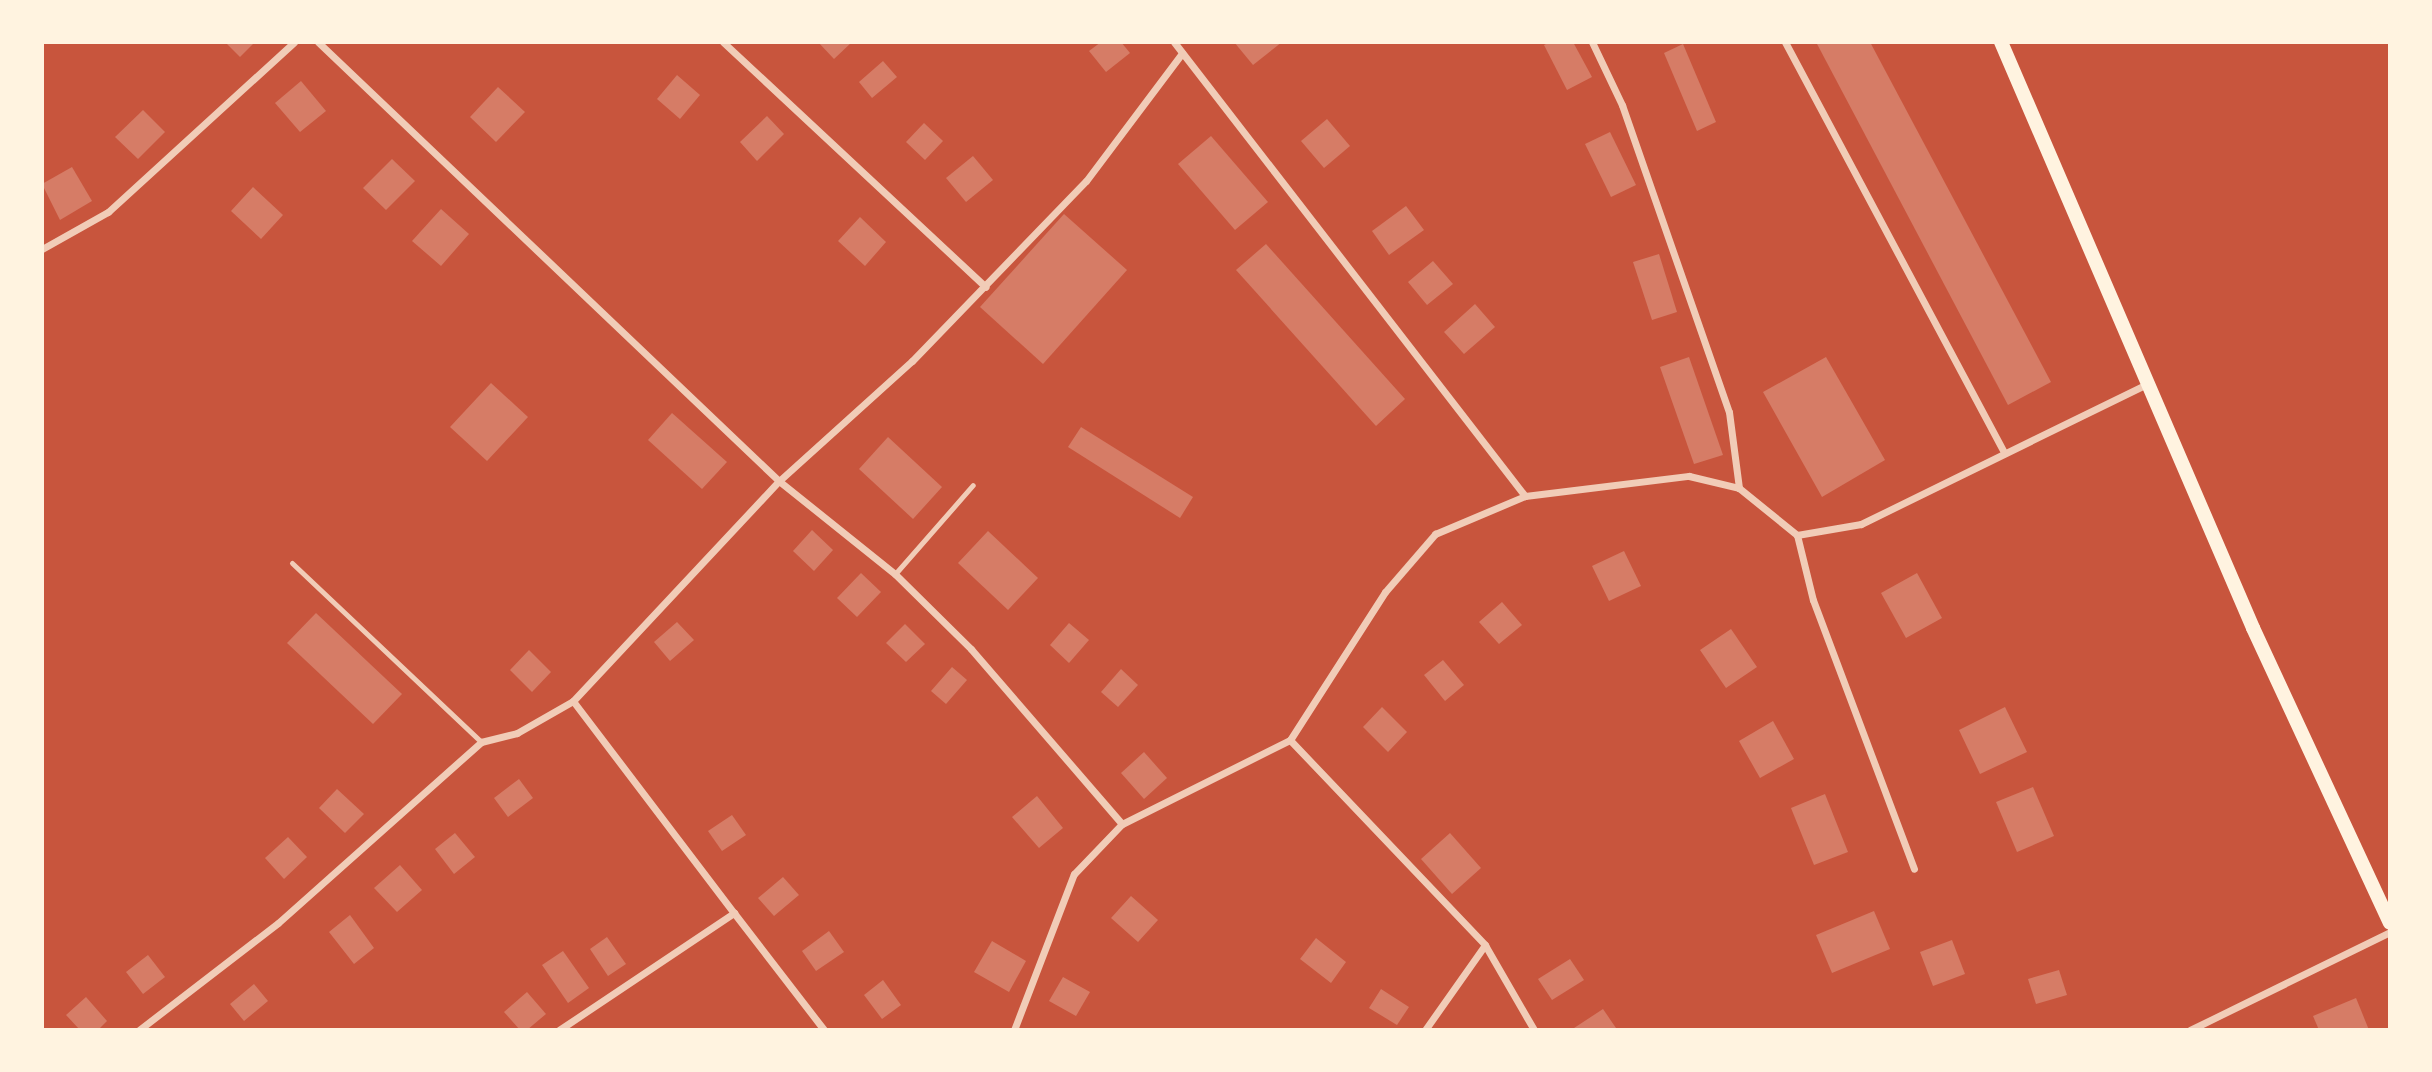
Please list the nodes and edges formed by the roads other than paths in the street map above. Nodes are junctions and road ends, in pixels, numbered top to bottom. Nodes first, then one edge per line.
1 (295, 42) edge
2 (318, 42) edge
3 (723, 42) edge
4 (1174, 42) edge
5 (1592, 42) edge
6 (1785, 42) edge
7 (2001, 42) edge
8 (1182, 53) junction
9 (42, 249) edge
10 (986, 287) junction
11 (2149, 383) junction
12 (2004, 453) junction
13 (779, 481) junction
14 (973, 485) dead end
15 (1739, 488) junction
16 (1525, 496) junction
17 (1797, 535) junction
18 (292, 563) dead end
19 (895, 574) junction
20 (573, 701) junction
21 (1290, 740) junction
22 (481, 742) junction
23 (1122, 824) junction
24 (1914, 869) dead end
25 (734, 913) junction
26 (2390, 923) edge
27 (2390, 932) edge
28 (1485, 945) junction
29 (139, 1030) edge
30 (559, 1030) edge
31 (824, 1030) edge
32 (1014, 1030) edge
33 (1425, 1030) edge
34 (1534, 1030) edge
35 (2190, 1030) edge

1 - 9 street
2 - 13 street
3 - 10 street
4 - 8 street
5 - 15 street
6 - 12 street
7 - 11 main road
8 - 10 street
8 - 16 street
10 - 13 street
11 - 12 street
11 - 26 main road
12 - 17 street
13 - 19 street
13 - 20 street
14 - 19 lane
15 - 16 street
15 - 17 street
16 - 21 street
17 - 24 street
18 - 22 lane
19 - 23 street
20 - 22 street
20 - 25 street
21 - 23 street
21 - 28 street
22 - 29 street
23 - 32 street
25 - 30 street
25 - 31 street
27 - 35 street
28 - 33 street
28 - 34 street

